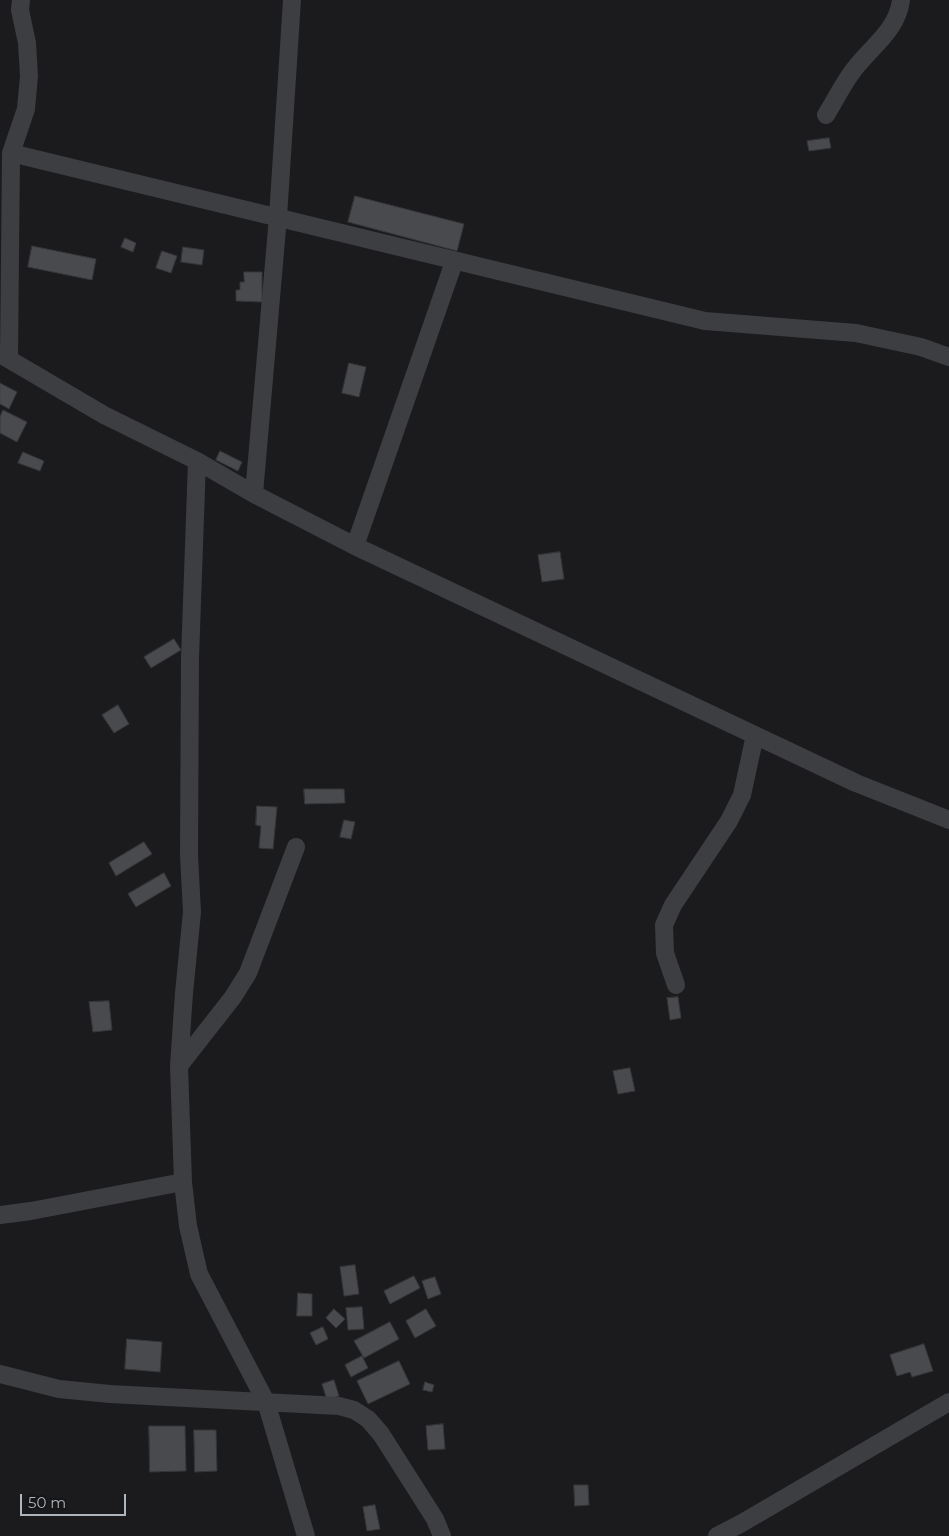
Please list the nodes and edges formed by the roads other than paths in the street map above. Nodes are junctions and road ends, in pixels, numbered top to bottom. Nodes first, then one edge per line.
1 (21, 0) edge
2 (292, 0) edge
3 (901, 0) edge
4 (826, 115) dead end
5 (11, 153) junction
6 (278, 217) junction
7 (9, 250) junction
8 (454, 262) junction
9 (0, 272) edge
10 (4, 356) edge
11 (949, 356) edge
12 (197, 461) junction
13 (254, 494) junction
14 (355, 546) junction
15 (755, 736) junction
16 (949, 820) edge
17 (296, 847) dead end
18 (676, 984) dead end
19 (179, 1066) junction
20 (183, 1182) junction
21 (0, 1215) edge
22 (0, 1374) edge
23 (266, 1402) junction
24 (949, 1402) edge
25 (306, 1536) edge
26 (442, 1536) edge
27 (717, 1536) edge

1 - 5 street
2 - 6 street
3 - 4 street
5 - 6 street
5 - 7 street
6 - 8 street
6 - 13 street
7 - 9 street
7 - 10 street
8 - 11 street
8 - 14 street
10 - 12 street
12 - 13 street
12 - 19 street
13 - 14 street
14 - 15 street
15 - 16 street
15 - 18 street
17 - 19 street
19 - 20 street
20 - 21 street
20 - 23 street
22 - 23 street
23 - 25 street
23 - 26 street
24 - 27 street

